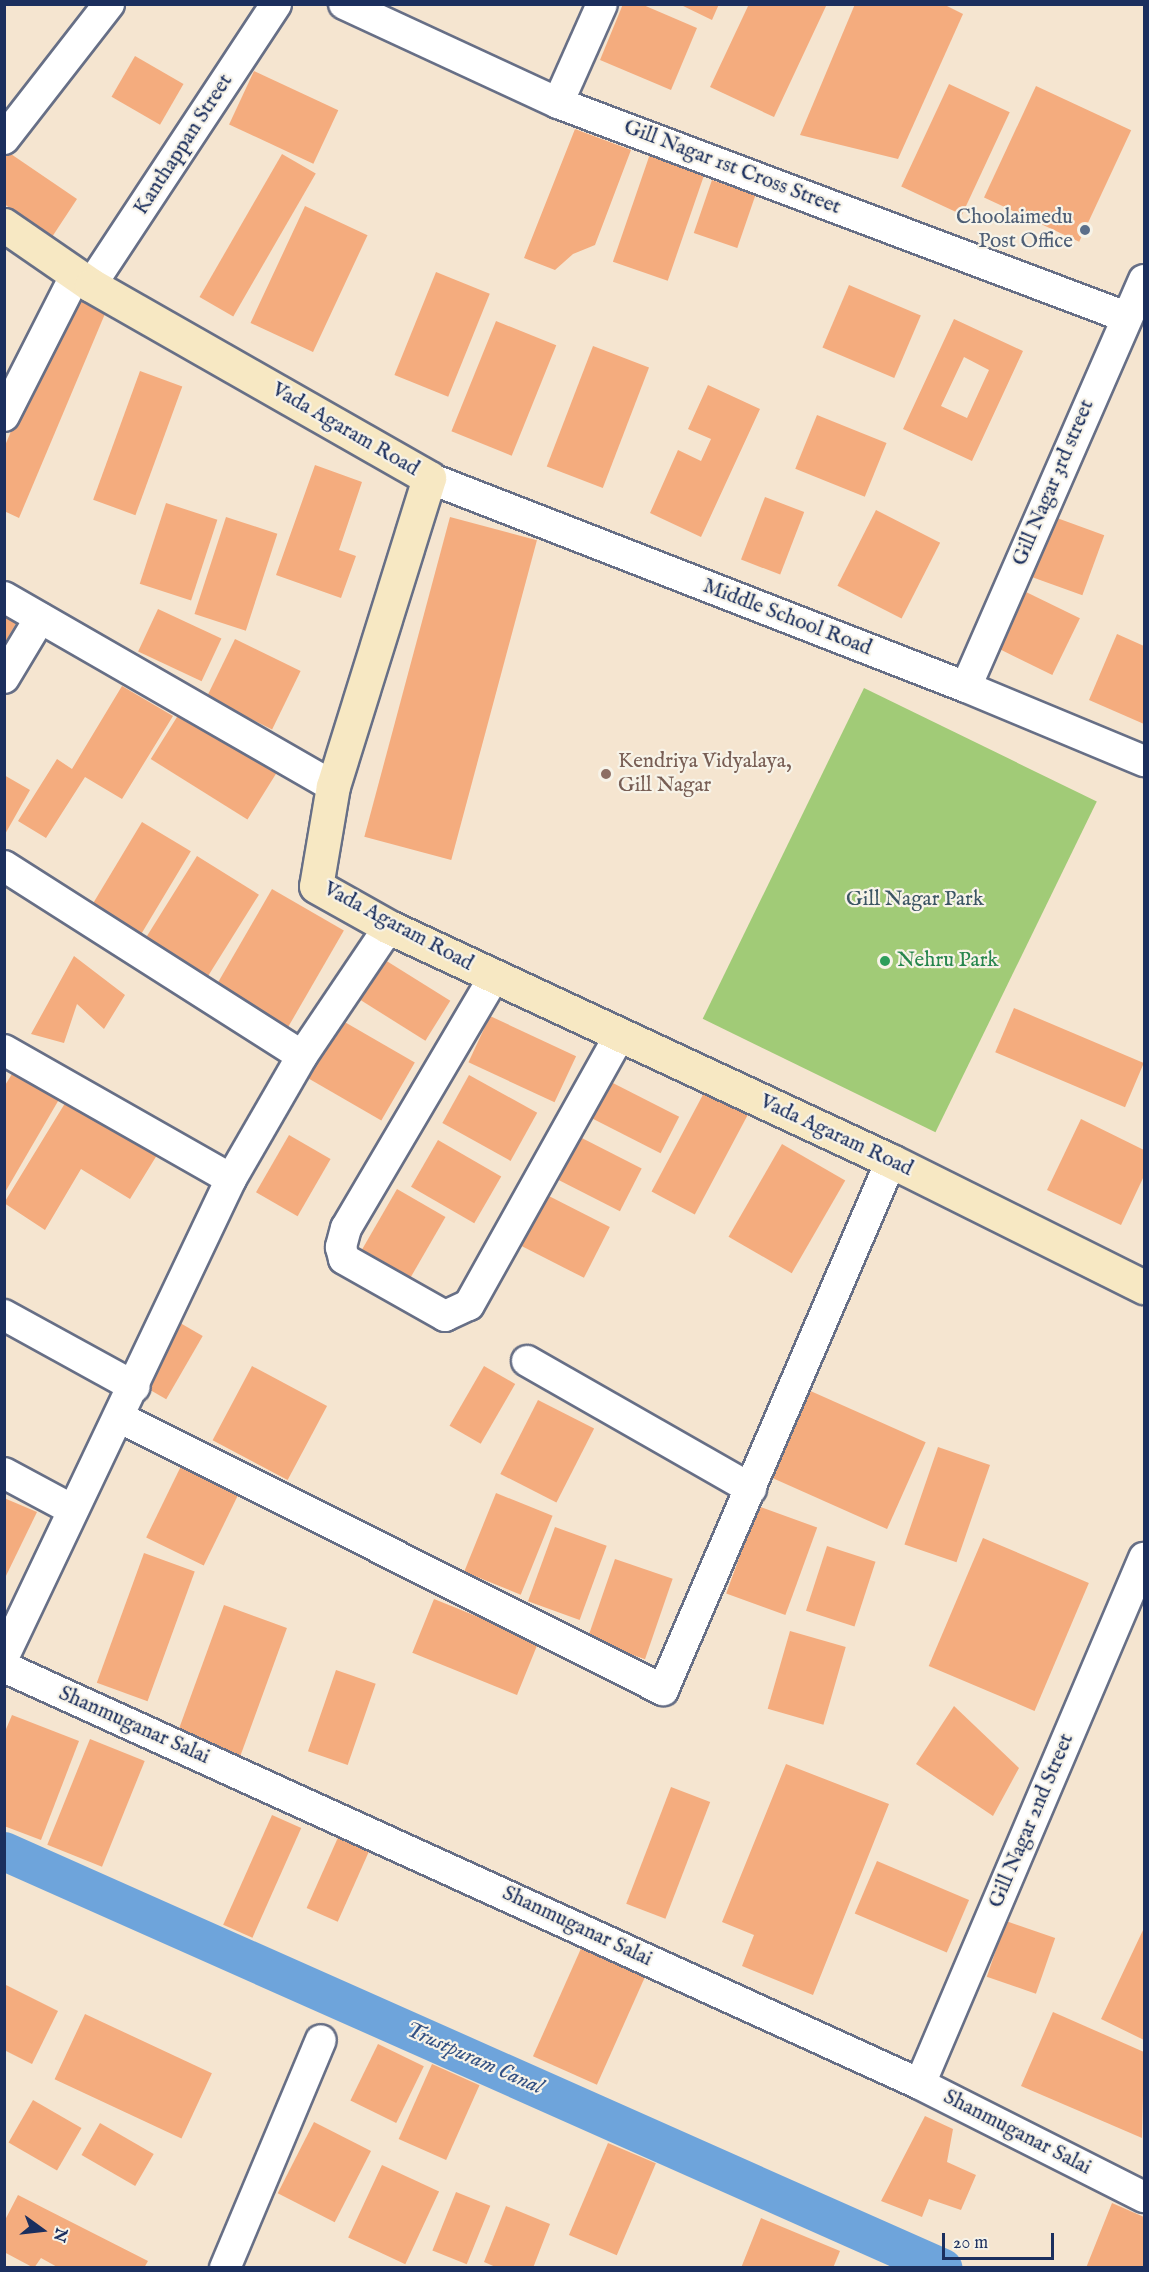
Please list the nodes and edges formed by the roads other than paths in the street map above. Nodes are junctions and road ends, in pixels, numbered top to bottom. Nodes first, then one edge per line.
1 (109, 4) edge
2 (276, 4) edge
3 (344, 4) edge
4 (602, 4) edge
5 (558, 103) junction
6 (4, 139) edge
7 (4, 225) edge
8 (83, 280) junction
9 (1144, 280) edge
10 (1126, 317) junction
11 (4, 416) edge
12 (429, 478) junction
13 (4, 597) edge
14 (40, 618) junction
15 (4, 678) edge
16 (966, 687) junction
17 (1144, 761) edge
18 (333, 786) junction
19 (4, 866) edge
20 (389, 927) junction
21 (495, 977) junction
22 (620, 1035) junction
23 (4, 1050) edge
24 (302, 1056) junction
25 (891, 1161) junction
26 (231, 1179) junction
27 (1144, 1287) edge
28 (4, 1314) edge
29 (527, 1361) dead end
30 (135, 1387) junction
31 (119, 1417) junction
32 (4, 1473) edge
33 (751, 1490) junction
34 (73, 1510) junction
35 (1144, 1558) edge
36 (4, 1656) edge
37 (4, 1667) edge
38 (321, 2040) dead end
39 (920, 2084) junction
40 (1144, 2197) edge
41 (225, 2268) edge

1 - 6 street
2 - 8 street, Kanthappan Street
3 - 5 street, Gill Nagar 1st Cross Street
4 - 5 street
5 - 10 street, Gill Nagar 1st Cross Street
7 - 8 street, Vada Agaram Road
8 - 11 street, Kanthappan Street
8 - 12 street, Vada Agaram Road
9 - 10 street, Gill Nagar 3rd street
10 - 16 street, Gill Nagar 3rd street
12 - 16 street, Middle School Road
12 - 18 street, Vada Agaram Road
13 - 14 street
14 - 15 street
14 - 18 street
16 - 17 street, Middle School Road
18 - 20 street, Vada Agaram Road
19 - 24 street
20 - 21 street, Vada Agaram Road
20 - 24 street
21 - 22 street, Vada Agaram Road
21 - 22 street
22 - 25 street, Vada Agaram Road
23 - 26 street
24 - 26 street
25 - 27 street, Vada Agaram Road
25 - 33 street
26 - 30 street
28 - 30 street
29 - 33 street
30 - 31 street
31 - 33 street
31 - 34 street
32 - 34 street
34 - 36 street
35 - 39 street, Gill Nagar 2nd Street
37 - 39 street, Shanmuganar Salai
38 - 41 street
39 - 40 street, Shanmuganar Salai

